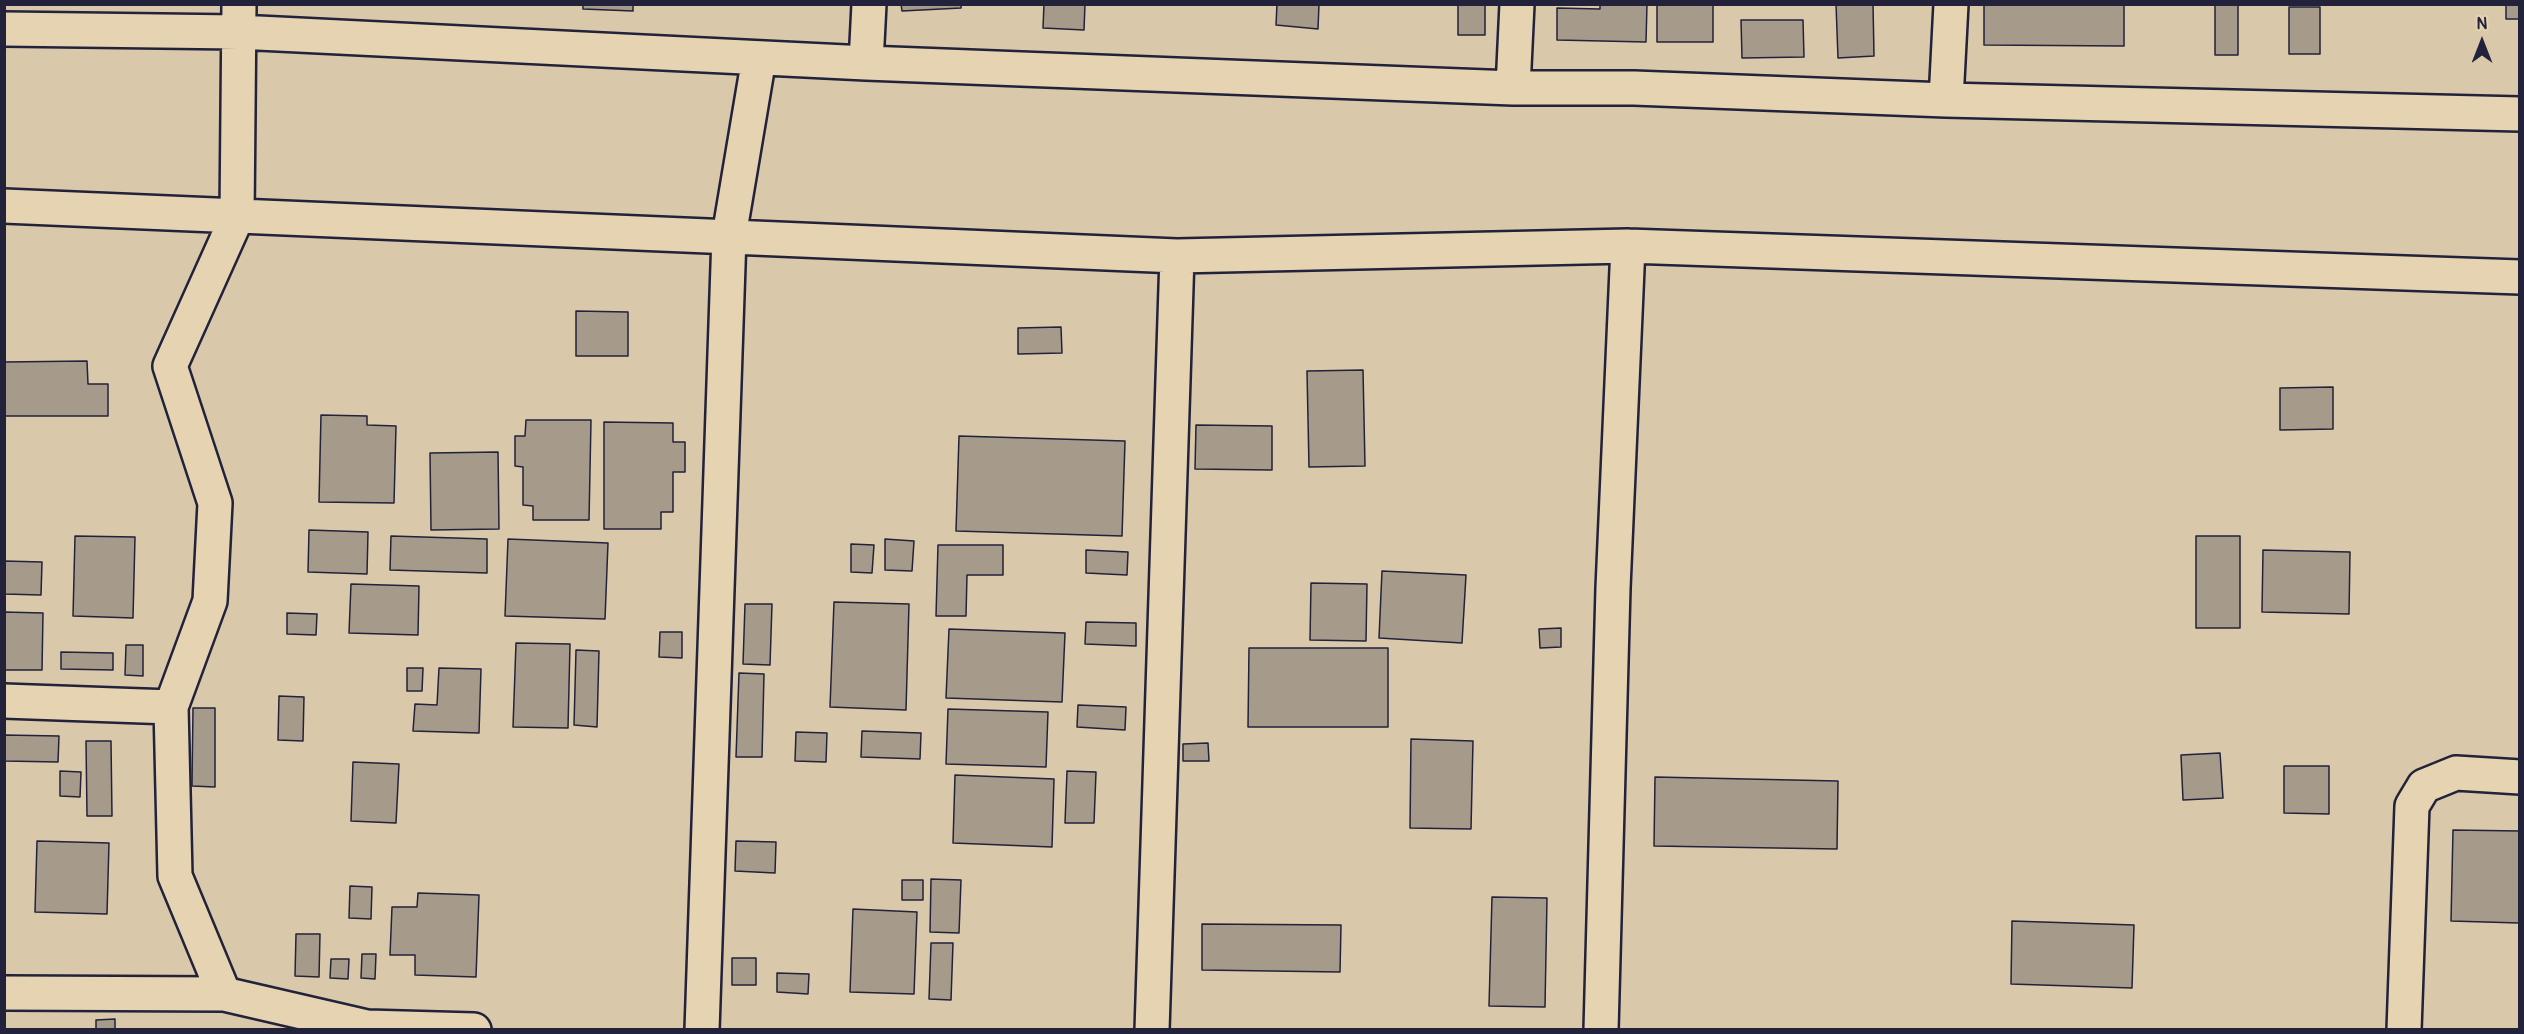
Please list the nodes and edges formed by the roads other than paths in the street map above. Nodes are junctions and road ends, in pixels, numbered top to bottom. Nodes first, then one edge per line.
1 (869, 4) edge
2 (1517, 4) edge
3 (1951, 4) edge
4 (238, 18) edge
5 (4, 29) edge
6 (759, 58) junction
7 (866, 63) junction
8 (1513, 88) junction
9 (1946, 100) junction
10 (2520, 114) edge
11 (4, 206) edge
12 (237, 217) junction
13 (729, 236) junction
14 (1628, 246) junction
15 (1177, 256) junction
16 (2520, 277) edge
17 (4, 701) edge
18 (171, 707) junction
19 (2520, 777) edge
20 (4, 993) edge
21 (224, 994) junction
22 (474, 1029) edge
23 (702, 1029) edge
24 (1152, 1029) edge
25 (1601, 1029) edge
26 (2404, 1029) edge

1 - 7 street
2 - 8 street
3 - 9 street
4 - 5 street
4 - 6 street
4 - 12 street
6 - 7 street
6 - 13 street
7 - 8 street
8 - 9 street
9 - 10 street
11 - 12 street
12 - 13 street
12 - 18 street
13 - 15 street
13 - 23 street
14 - 15 street
14 - 16 street
14 - 25 street
15 - 24 street
17 - 18 street
18 - 21 street
19 - 26 street
20 - 21 street
21 - 22 street

